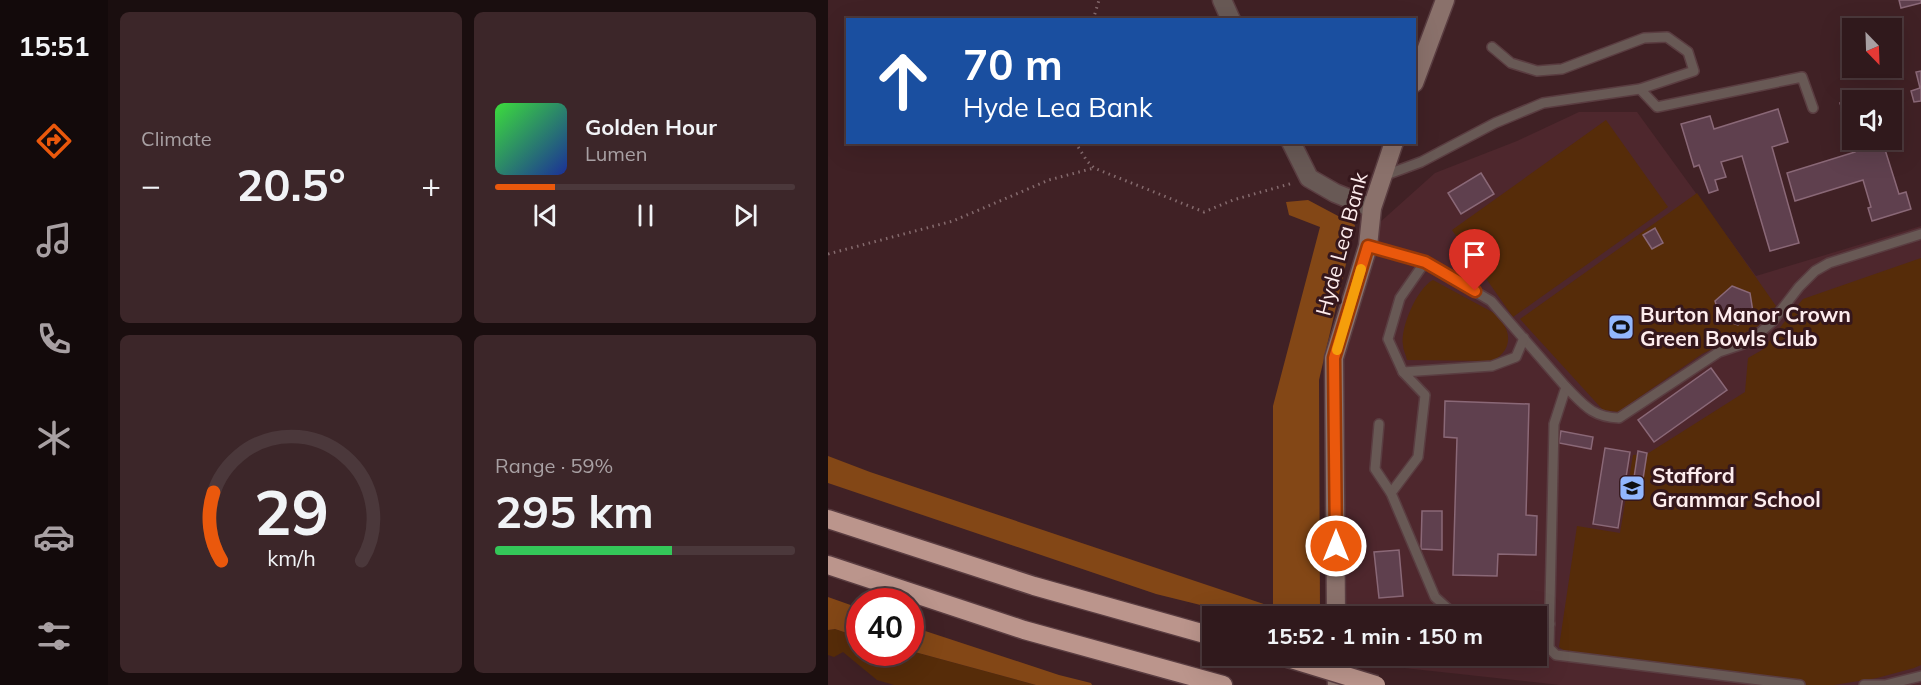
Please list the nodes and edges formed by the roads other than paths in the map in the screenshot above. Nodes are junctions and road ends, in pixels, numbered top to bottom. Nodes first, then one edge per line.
1 (1222, 0) edge
2 (1445, 0) edge
3 (1230, 18) edge
4 (1492, 47) dead end
5 (1416, 78) edge
6 (1640, 89) junction
7 (1813, 108) dead end
8 (1292, 144) edge
9 (1393, 144) edge
10 (1383, 176) junction
11 (1372, 208) junction
12 (1921, 234) edge
13 (1368, 246) junction
14 (1425, 262) junction
15 (1524, 338) junction
16 (1403, 372) junction
17 (1566, 387) junction
18 (1379, 424) dead end
19 (1391, 493) junction
20 (828, 519) edge
21 (828, 565) edge
22 (1336, 606) edge
23 (1445, 606) edge
24 (1550, 624) joint
25 (1202, 633) edge
26 (1314, 666) edge
27 (1336, 666) edge
28 (1921, 676) edge
29 (1223, 685) edge
30 (1337, 685) edge
31 (1376, 685) edge
32 (1800, 685) edge
33 (1864, 685) edge

1 - 3 street
2 - 5 street
4 - 6 lane
6 - 7 lane
6 - 10 lane
8 - 11 street
9 - 10 street, Hyde Lea Bank
10 - 11 street, Hyde Lea Bank
11 - 13 street, Hyde Lea Bank
12 - 17 lane
13 - 14 lane
13 - 22 street, Hyde Lea Bank
14 - 15 lane
14 - 16 lane
15 - 16 lane
15 - 17 lane
16 - 19 lane
17 - 24 lane
18 - 19 lane
19 - 23 lane
20 - 25 highway
21 - 29 highway
24 - 32 lane
26 - 31 highway, bridge
27 - 30 street
28 - 33 lane

